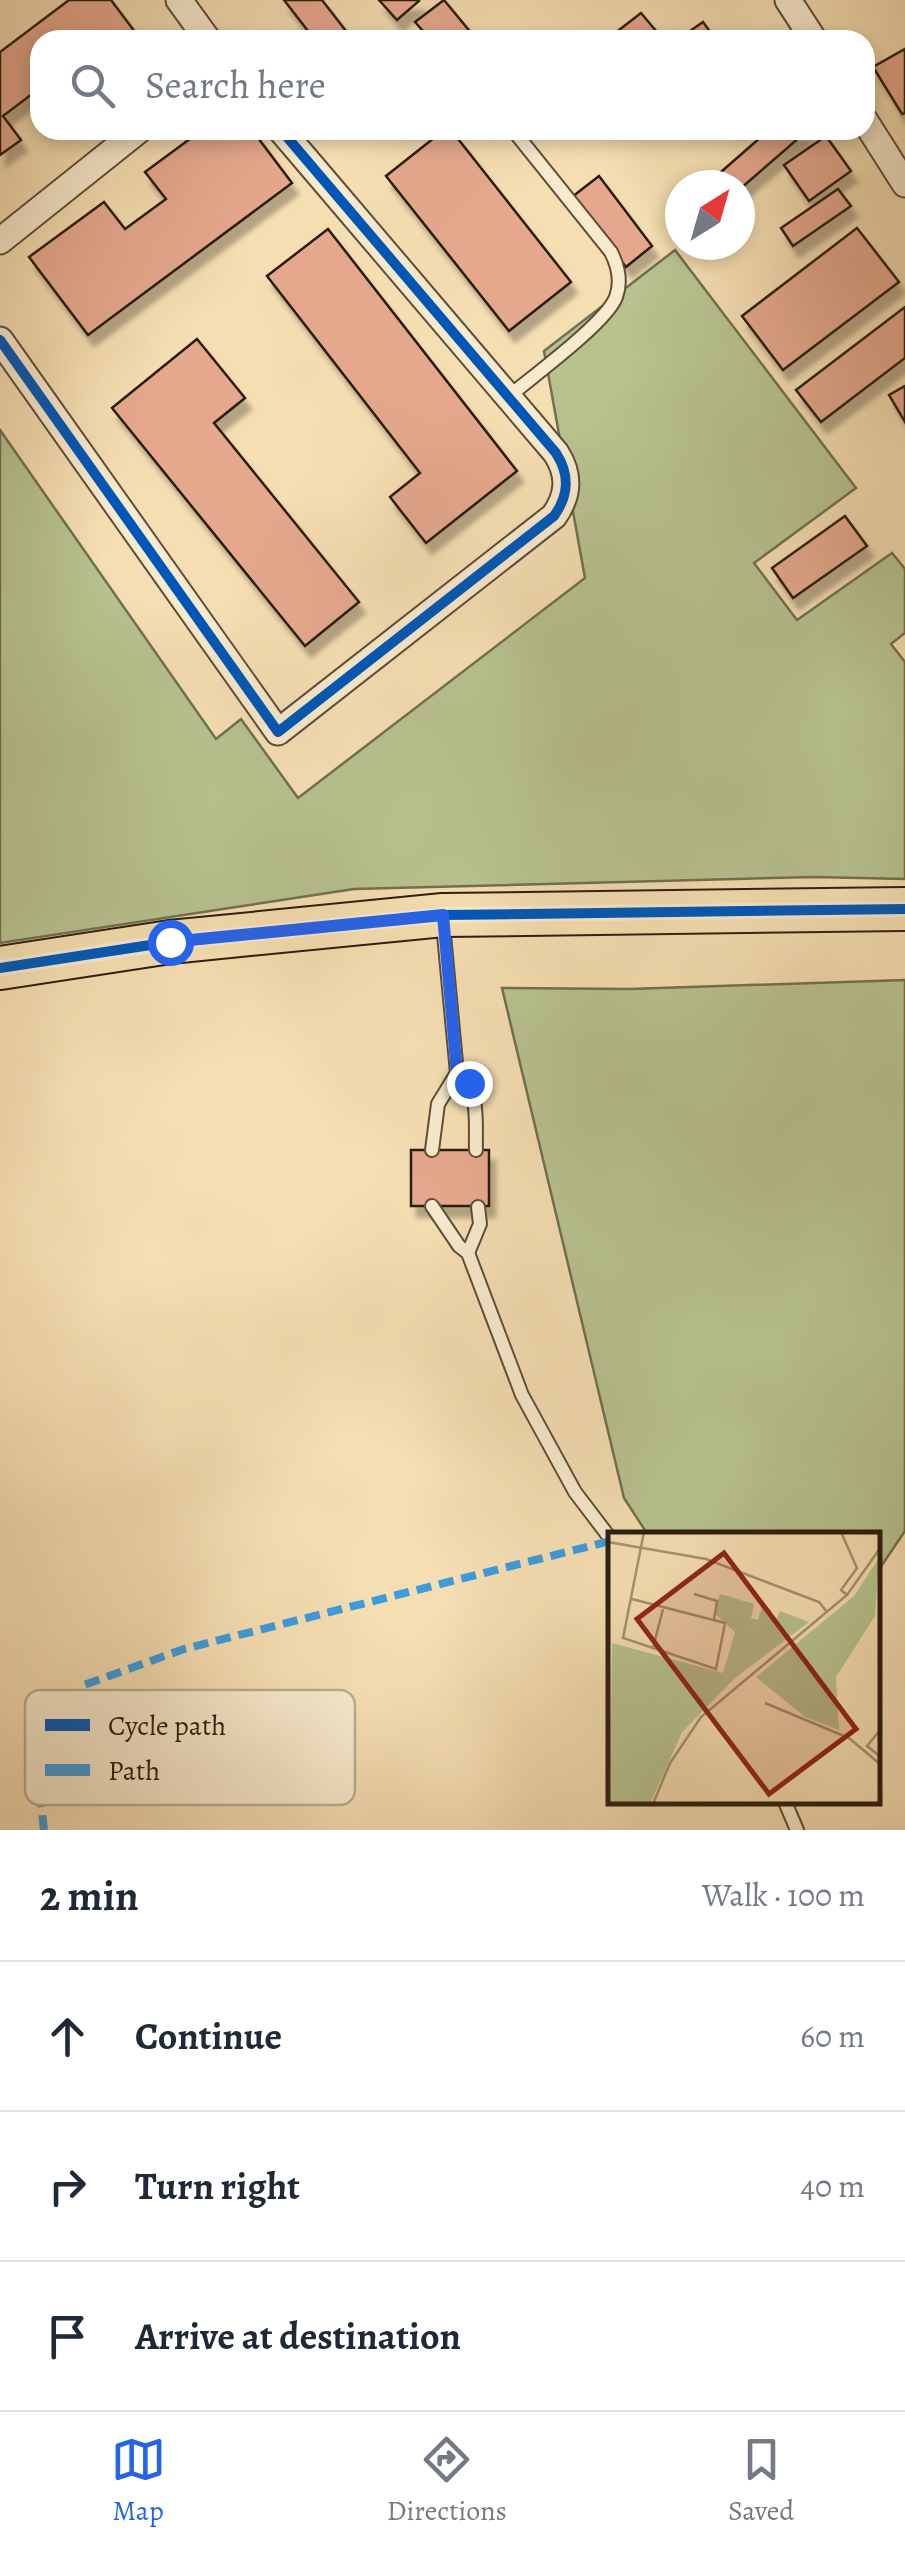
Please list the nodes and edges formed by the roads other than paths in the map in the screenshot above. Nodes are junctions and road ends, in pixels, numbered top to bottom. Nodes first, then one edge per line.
1 (179, 0) edge
2 (788, 0) edge
3 (201, 30) edge
4 (808, 30) edge
5 (875, 137) edge
6 (126, 140) edge
7 (290, 140) edge
8 (520, 140) edge
9 (905, 184) edge
10 (0, 241) edge
11 (0, 340) edge
12 (508, 397) junction
13 (905, 909) edge
14 (443, 915) junction
15 (0, 968) edge
16 (457, 1073) junction
17 (432, 1150) dead end
18 (476, 1150) dead end
19 (432, 1206) dead end
20 (478, 1207) dead end
21 (468, 1253) junction
22 (608, 1535) edge
23 (787, 1805) edge
24 (797, 1830) edge

1 - 3 street
2 - 4 street
5 - 9 street
6 - 10 street
7 - 12 street
8 - 12 lane
11 - 12 street
13 - 14 main road
14 - 15 main road
14 - 16 lane
16 - 17 lane
16 - 18 lane
19 - 21 lane
20 - 21 lane
21 - 22 lane
23 - 24 lane

